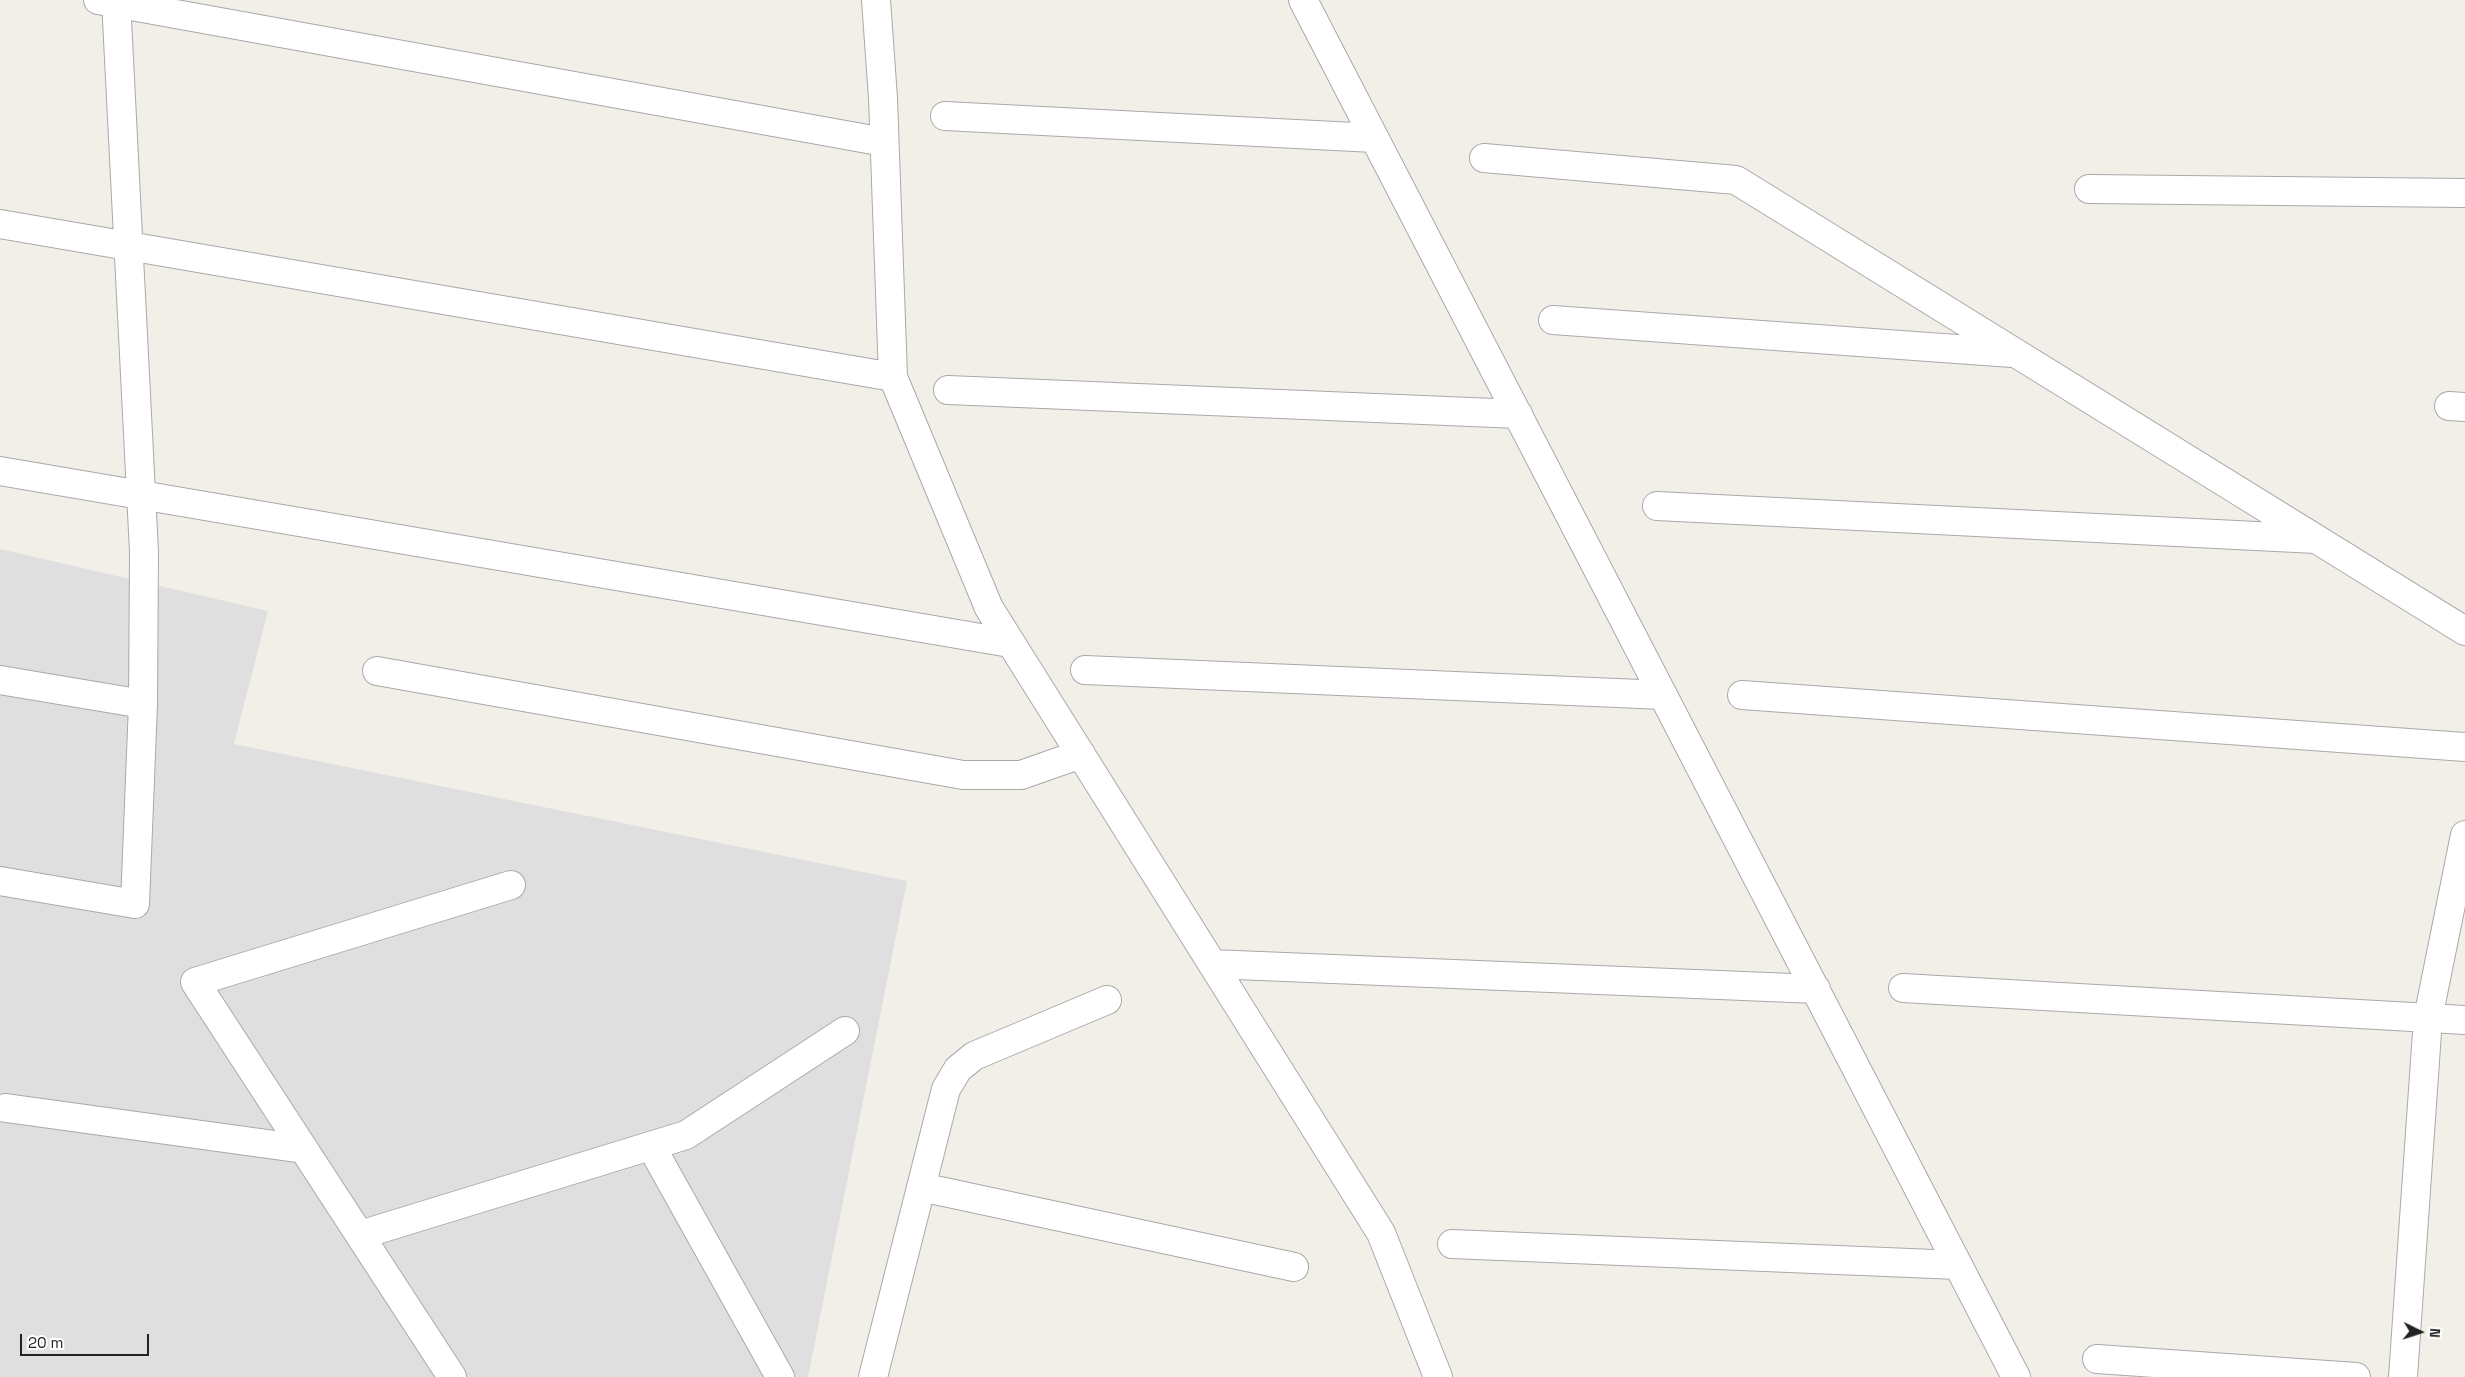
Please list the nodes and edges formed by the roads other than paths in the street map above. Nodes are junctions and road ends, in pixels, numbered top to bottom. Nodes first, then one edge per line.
1 (876, 0) edge
2 (1303, 0) edge
3 (110, 1) edge
4 (945, 116) dead end
5 (1374, 138) junction
6 (884, 142) junction
7 (1484, 158) dead end
8 (2089, 189) dead end
9 (2465, 193) edge
10 (0, 224) edge
11 (129, 246) junction
12 (1553, 320) dead end
13 (2016, 353) junction
14 (893, 377) junction
15 (948, 390) dead end
16 (1518, 414) junction
17 (0, 471) edge
18 (142, 495) junction
19 (1656, 506) dead end
20 (2317, 539) junction
21 (2465, 631) edge
22 (1010, 642) junction
23 (1085, 670) dead end
24 (377, 671) dead end
25 (0, 680) edge
26 (1663, 695) junction
27 (1742, 695) dead end
28 (143, 704) junction
29 (2465, 747) edge
30 (1081, 754) junction
31 (2465, 834) edge
32 (0, 881) edge
33 (511, 885) dead end
34 (1212, 964) junction
35 (1904, 988) dead end
36 (1816, 989) junction
37 (1107, 1000) dead end
38 (2428, 1018) junction
39 (2465, 1020) edge
40 (845, 1031) dead end
41 (6, 1108) dead end
42 (651, 1146) junction
43 (304, 1150) junction
44 (921, 1187) junction
45 (360, 1235) junction
46 (1452, 1244) dead end
47 (1958, 1265) junction
48 (1294, 1267) dead end
49 (2097, 1359) dead end
50 (452, 1377) edge
51 (780, 1377) edge
52 (873, 1377) edge
53 (1438, 1377) edge
54 (2016, 1377) edge
55 (2356, 1377) edge
56 (2404, 1377) edge

1 - 6 street
2 - 5 street
3 - 6 street
3 - 11 street
4 - 5 street
5 - 16 street
6 - 14 street
7 - 13 street
8 - 9 street
10 - 11 street
11 - 14 street
11 - 18 street
12 - 13 street
13 - 20 street
14 - 22 street
15 - 16 street
16 - 26 street
17 - 18 street
18 - 22 street
18 - 28 street
19 - 20 street
20 - 21 street
22 - 30 street
23 - 26 street
24 - 30 street
25 - 28 street
26 - 36 street
27 - 29 street
28 - 32 street
30 - 34 street
31 - 38 street
33 - 43 street
34 - 36 street
34 - 53 street
35 - 38 street
36 - 47 street
37 - 44 street
38 - 39 street
38 - 56 street
40 - 42 street
41 - 43 street
42 - 45 street
42 - 51 street
43 - 45 street
44 - 48 street
44 - 52 street
45 - 50 street
46 - 47 street
47 - 54 street
49 - 55 street

